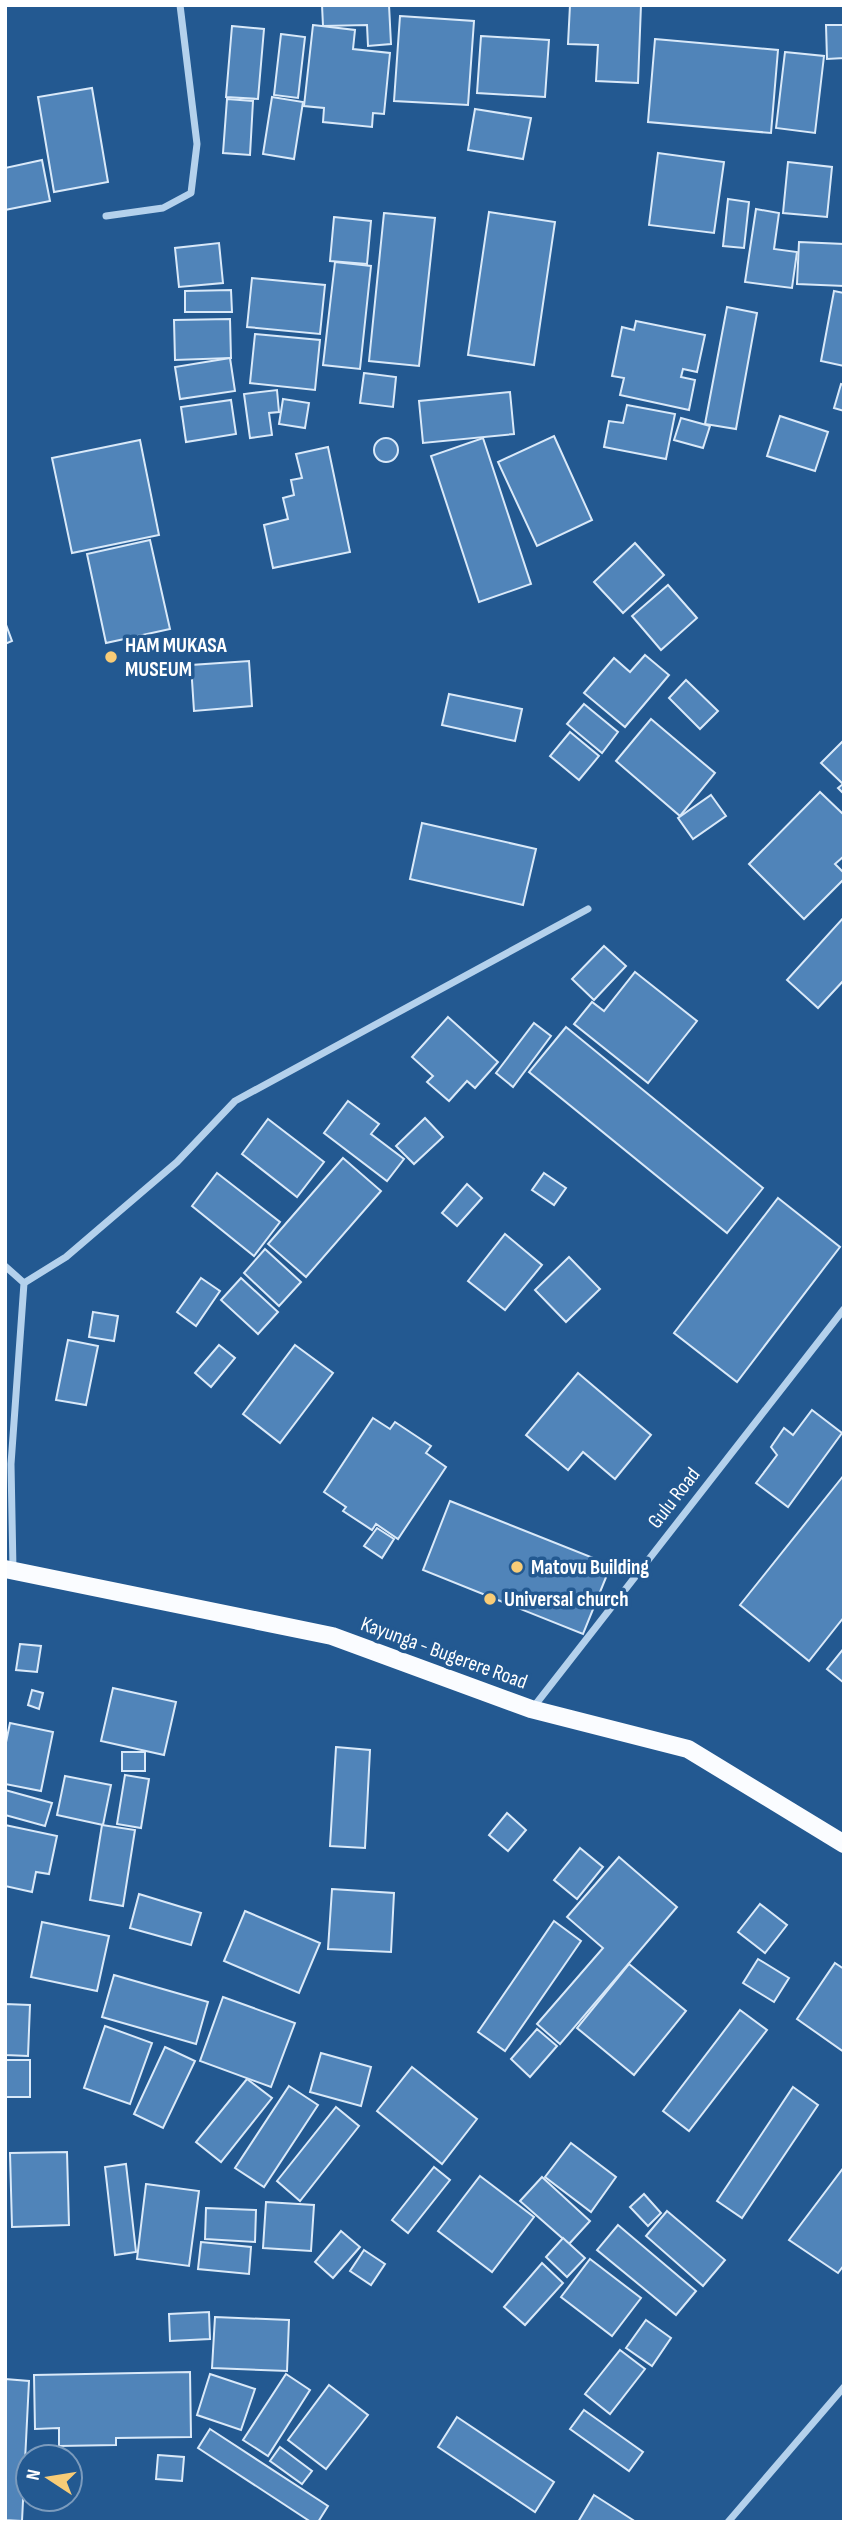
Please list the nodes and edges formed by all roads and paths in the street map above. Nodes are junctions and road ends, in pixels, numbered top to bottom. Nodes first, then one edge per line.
1 (180, 5) edge
2 (106, 216) dead end
3 (588, 909) dead end
4 (5, 1266) edge
5 (24, 1283) junction
6 (844, 1309) edge
7 (9, 1570) edge
8 (531, 1709) junction
9 (844, 1844) edge
10 (844, 2387) edge
11 (728, 2522) edge

1 - 2 street
3 - 5 street
4 - 5 street
5 - 7 street
6 - 8 street, Gulu Road
7 - 8 main road, Kayunga - Bugerere Road
8 - 9 main road, Kayunga - Bugerere Road
10 - 11 street

